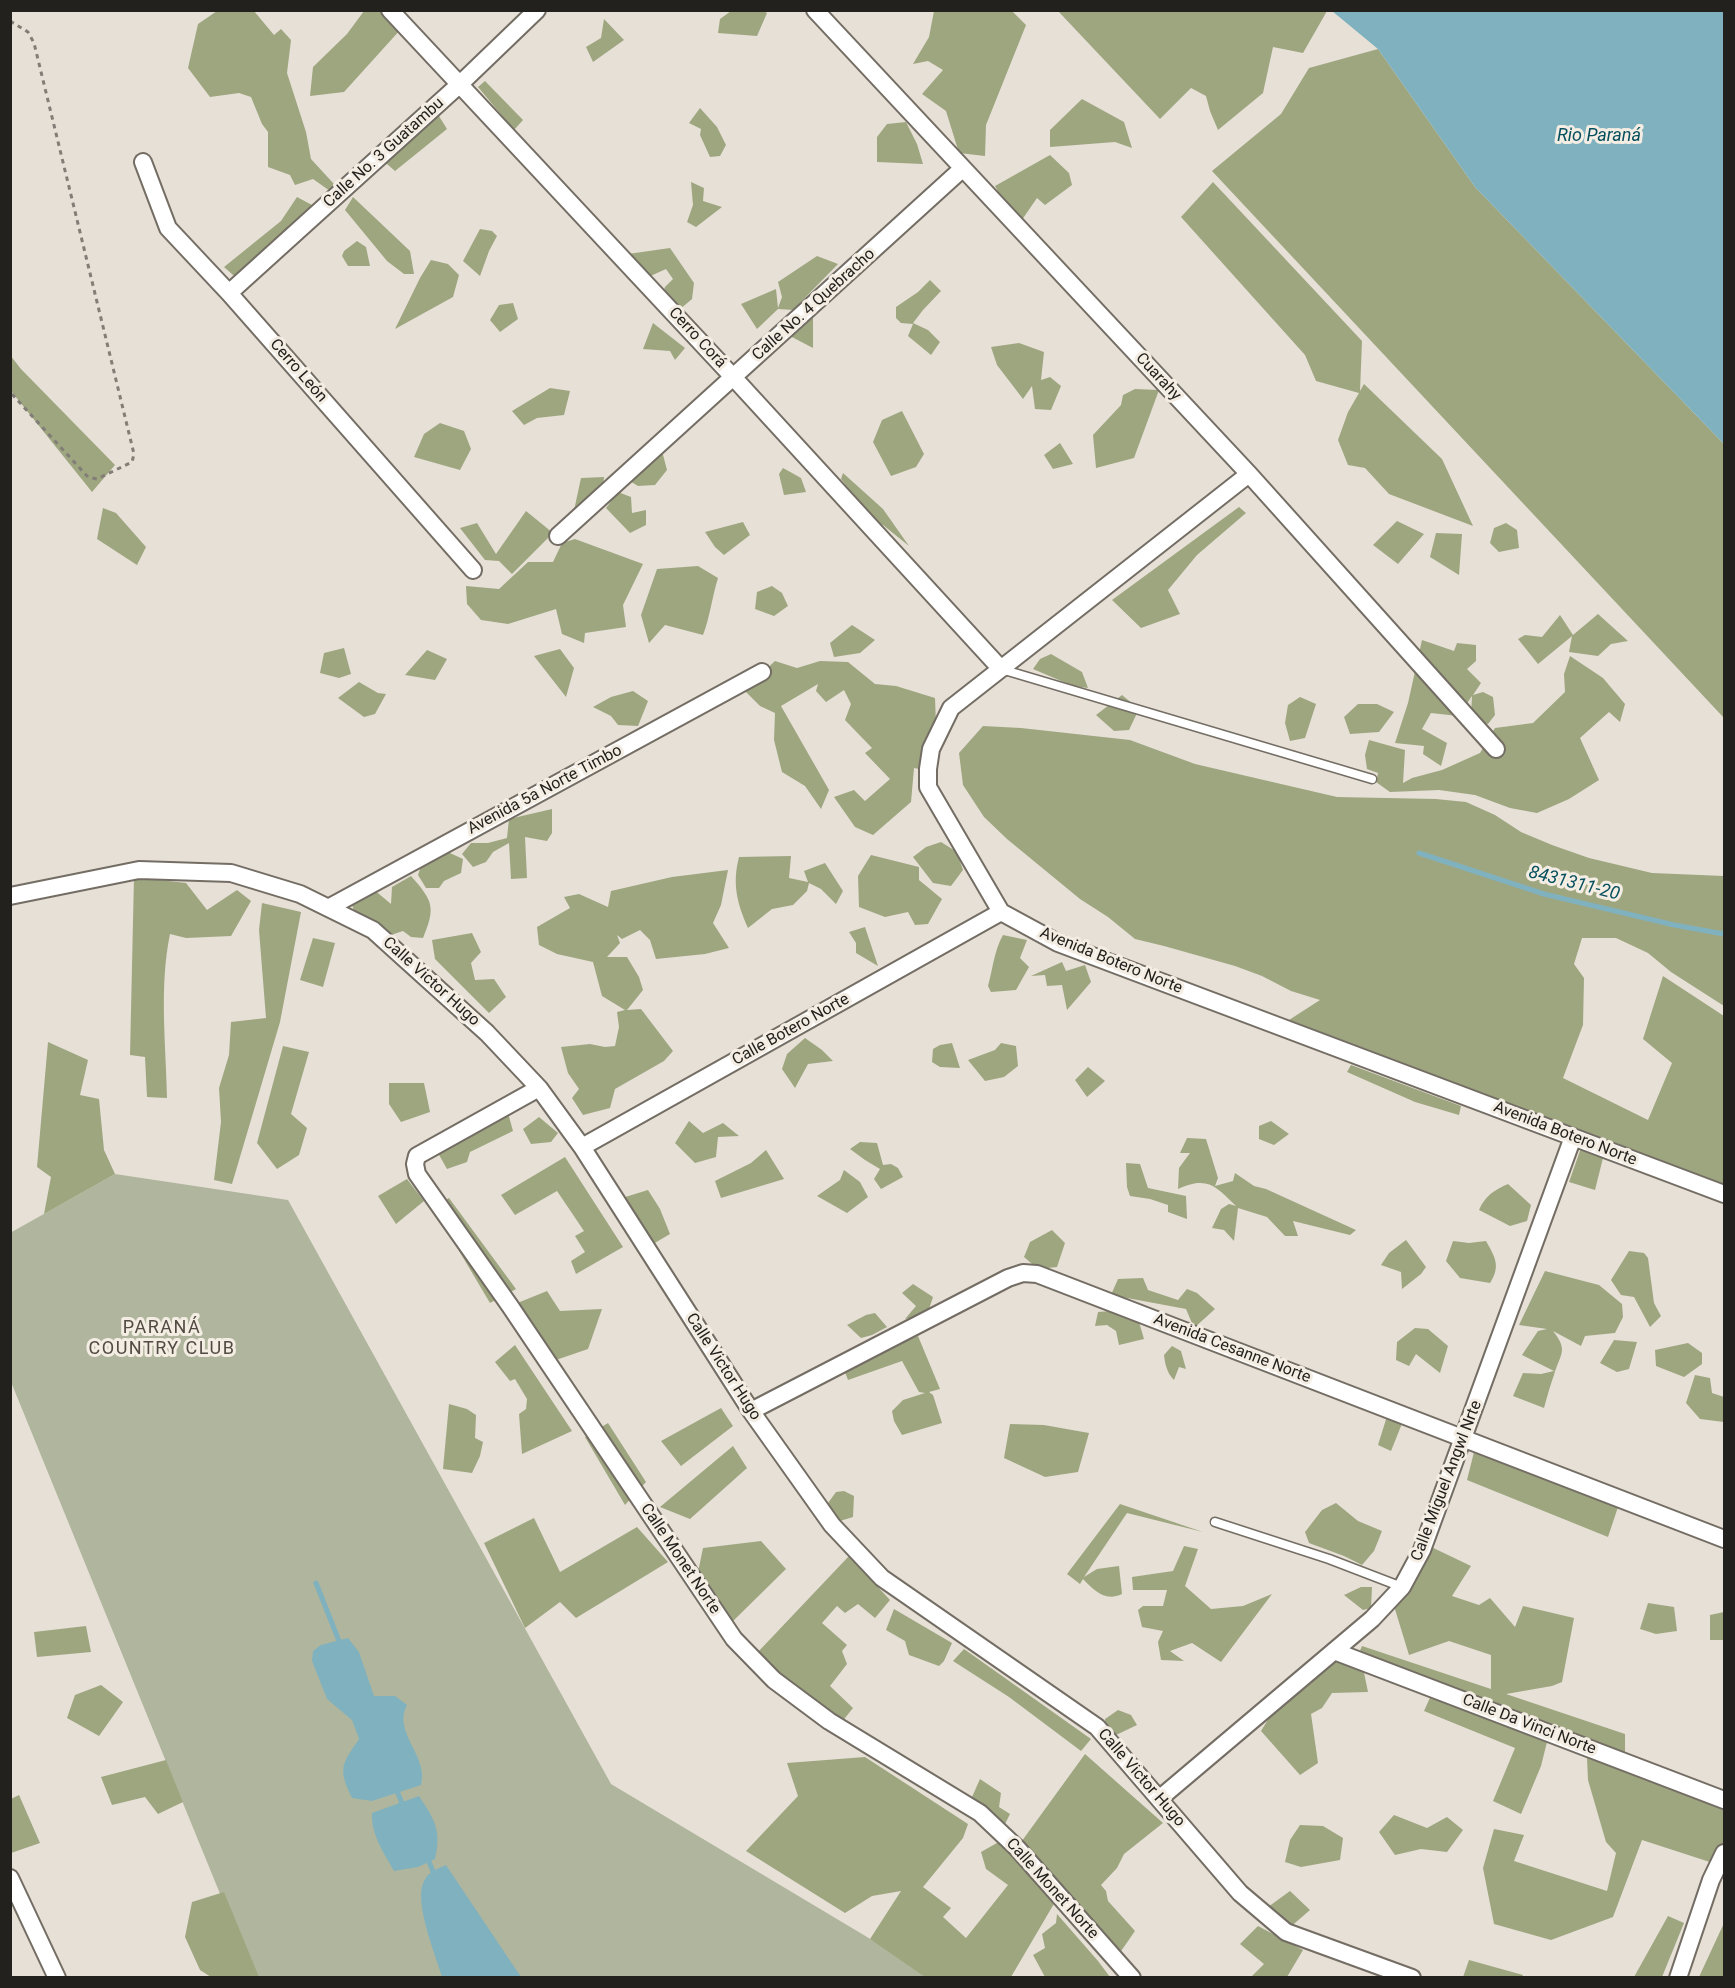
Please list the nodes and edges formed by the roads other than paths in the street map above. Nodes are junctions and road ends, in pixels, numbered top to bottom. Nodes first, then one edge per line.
1 (390, 10) edge
2 (537, 10) edge
3 (815, 10) edge
4 (460, 84) junction
5 (143, 162) dead end
6 (962, 170) junction
7 (229, 293) junction
8 (734, 378) junction
9 (1249, 474) junction
10 (558, 536) dead end
11 (473, 570) dead end
12 (1001, 669) junction
13 (762, 672) dead end
14 (1496, 749) dead end
15 (1372, 778) dead end
16 (10, 881) edge
17 (16, 895) edge
18 (328, 908) junction
19 (1001, 912) junction
20 (538, 1088) junction
21 (1573, 1137) junction
22 (582, 1147) junction
23 (1725, 1194) edge
24 (751, 1411) junction
25 (1464, 1438) junction
26 (1215, 1522) dead end
27 (1725, 1539) edge
28 (1402, 1587) junction
29 (1334, 1651) junction
30 (1159, 1799) junction
31 (1725, 1800) edge
32 (1725, 1853) edge
33 (10, 1878) edge
34 (57, 1977) edge
35 (1132, 1977) edge
36 (1412, 1977) edge
37 (1678, 1977) edge

1 - 4 street, Cerro Corá
2 - 4 street, Calle No. 3 Guatambu
3 - 6 street, Cuarahy
4 - 7 street, Calle No. 3 Guatambu
4 - 8 street, Cerro Corá
5 - 7 street, Cerro León
6 - 8 street, Calle No. 4 Quebracho
6 - 9 street, Cuarahy
7 - 11 street, Cerro León
8 - 10 street, Calle No. 4 Quebracho
8 - 12 street, Cerro Corá
9 - 12 street
9 - 14 street, Cuarahy
12 - 15 lane
12 - 19 street
13 - 18 street, Avenida 5a Norte Timbo
16 - 17 street
17 - 18 street, Calle Victor Hugo
18 - 20 street, Calle Victor Hugo
19 - 21 street, Avenida Botero Norte
19 - 22 street, Calle Botero Norte
20 - 22 street, Calle Victor Hugo
20 - 35 street, Calle Monet Norte
21 - 23 street, Avenida Botero Norte
21 - 25 street, Calle Miguel Angwl Nrte
22 - 24 street, Calle Victor Hugo
24 - 25 street, Avenida Cesanne Norte
24 - 30 street, Calle Victor Hugo
25 - 27 street, Avenida Cesanne Norte
25 - 28 street, Calle Miguel Angwl Nrte
26 - 28 lane
28 - 29 street, Calle Miguel Angwl Nrte
29 - 30 street, Calle Miguel Angwl Nrte
29 - 31 street, Calle Da Vinci Norte
30 - 36 street, Calle Victor Hugo
32 - 37 street
33 - 34 street

